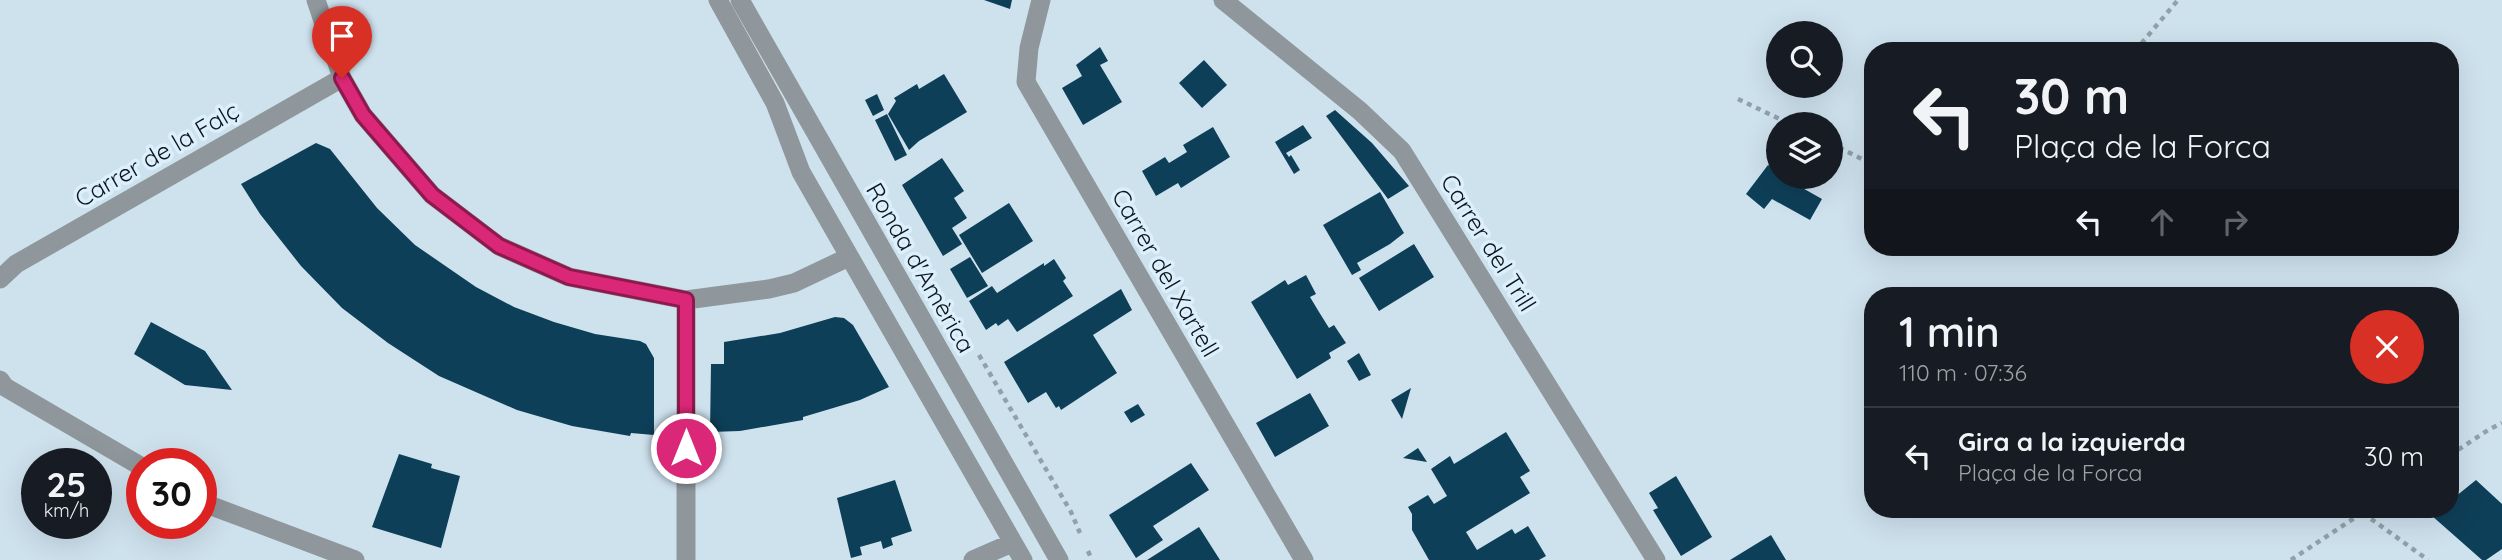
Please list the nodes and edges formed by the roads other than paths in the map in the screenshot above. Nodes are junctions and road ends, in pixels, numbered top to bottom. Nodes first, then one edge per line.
1 (316, 0) edge
2 (718, 0) edge
3 (740, 0) edge
4 (1041, 0) edge
5 (1223, 0) edge
6 (342, 78) junction
7 (849, 257) junction
8 (0, 279) edge
9 (686, 300) junction
10 (0, 380) edge
11 (126, 458) edge
12 (217, 508) edge
13 (1012, 543) junction
14 (355, 560) edge
15 (686, 560) edge
16 (973, 560) edge
17 (1023, 560) edge
18 (1059, 560) edge
19 (1304, 560) edge
20 (1656, 560) edge

1 - 6 street
2 - 7 street
3 - 18 street, Ronda d'Amèrica
4 - 19 street, Carrer del Xartell
5 - 20 street, Carrer del Trill
6 - 8 street, Carrer de la Falç
6 - 9 street
7 - 9 street
7 - 13 street
9 - 15 street
10 - 11 street
12 - 14 street
13 - 16 street
13 - 17 street

